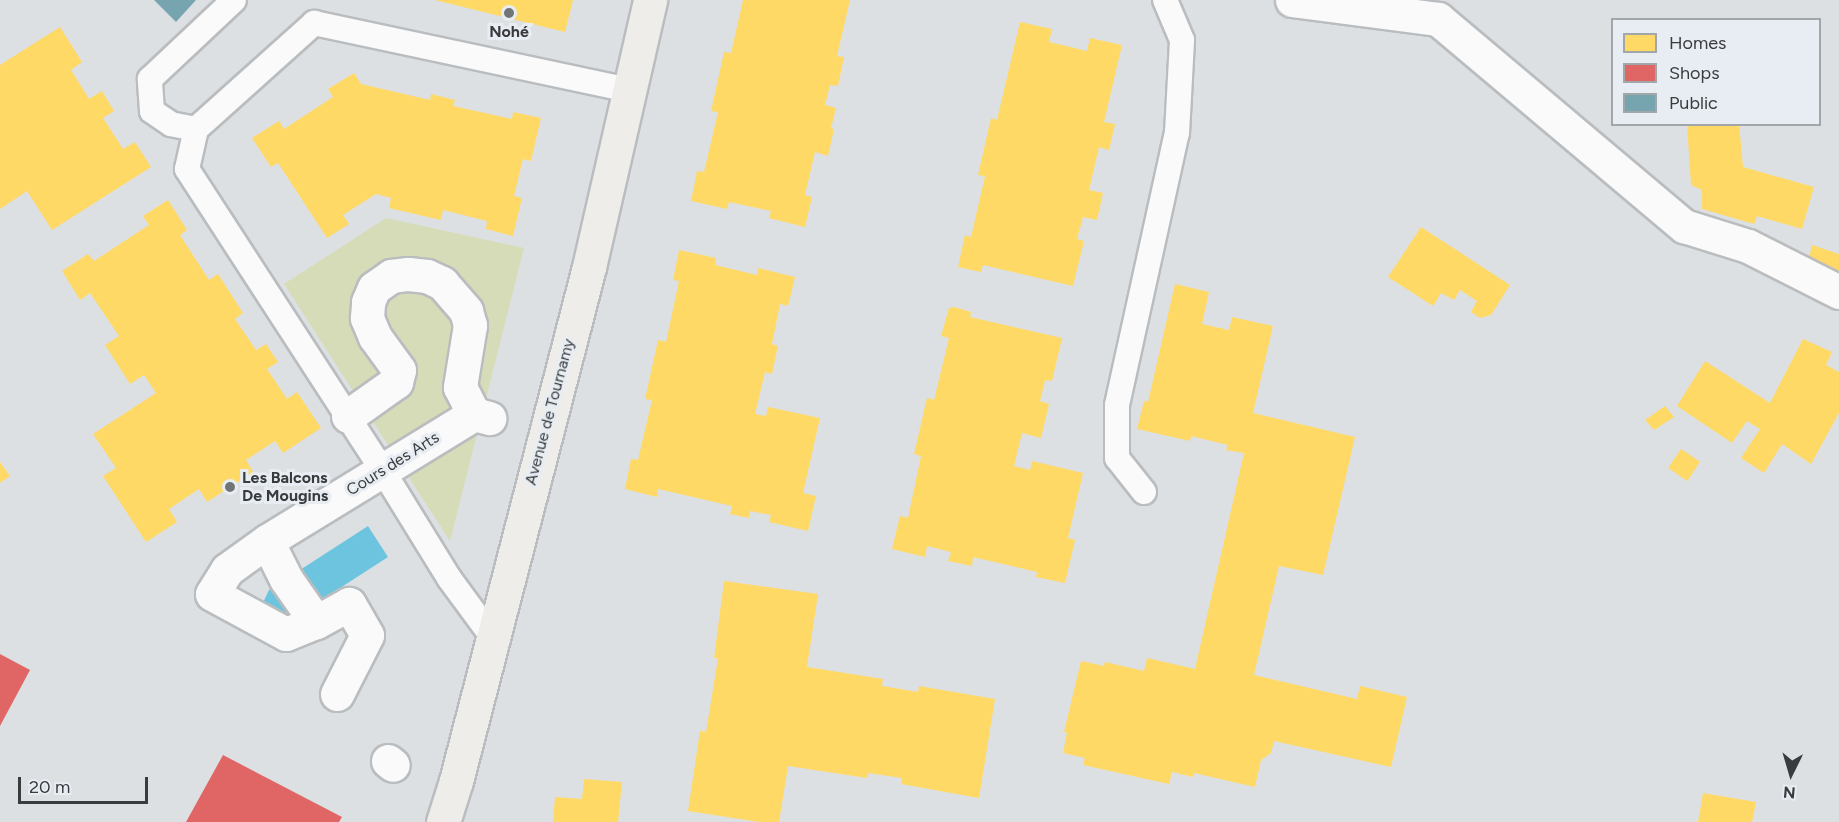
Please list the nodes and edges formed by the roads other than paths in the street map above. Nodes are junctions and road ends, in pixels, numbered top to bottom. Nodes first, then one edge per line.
1 (234, 0) edge
2 (650, 0) edge
3 (1166, 0) edge
4 (1292, 0) edge
5 (629, 90) junction
6 (196, 129) junction
7 (1839, 292) edge
8 (348, 416) junction
9 (383, 471) junction
10 (1144, 492) dead end
11 (267, 541) junction
12 (312, 616) junction
13 (493, 638) junction
14 (337, 694) dead end
15 (443, 822) edge

1 - 6 lane
2 - 5 main road, Avenue de Tournamy
3 - 10 lane
4 - 7 street
5 - 6 lane
5 - 13 main road, Avenue de Tournamy
6 - 8 lane
8 - 9 lane
8 - 9 street, Cours des Arts
9 - 11 street, Cours des Arts
9 - 13 lane
11 - 12 street
11 - 12 street, Cours des Arts
12 - 14 street, Cours des Arts
13 - 15 main road, Avenue de Tournamy

